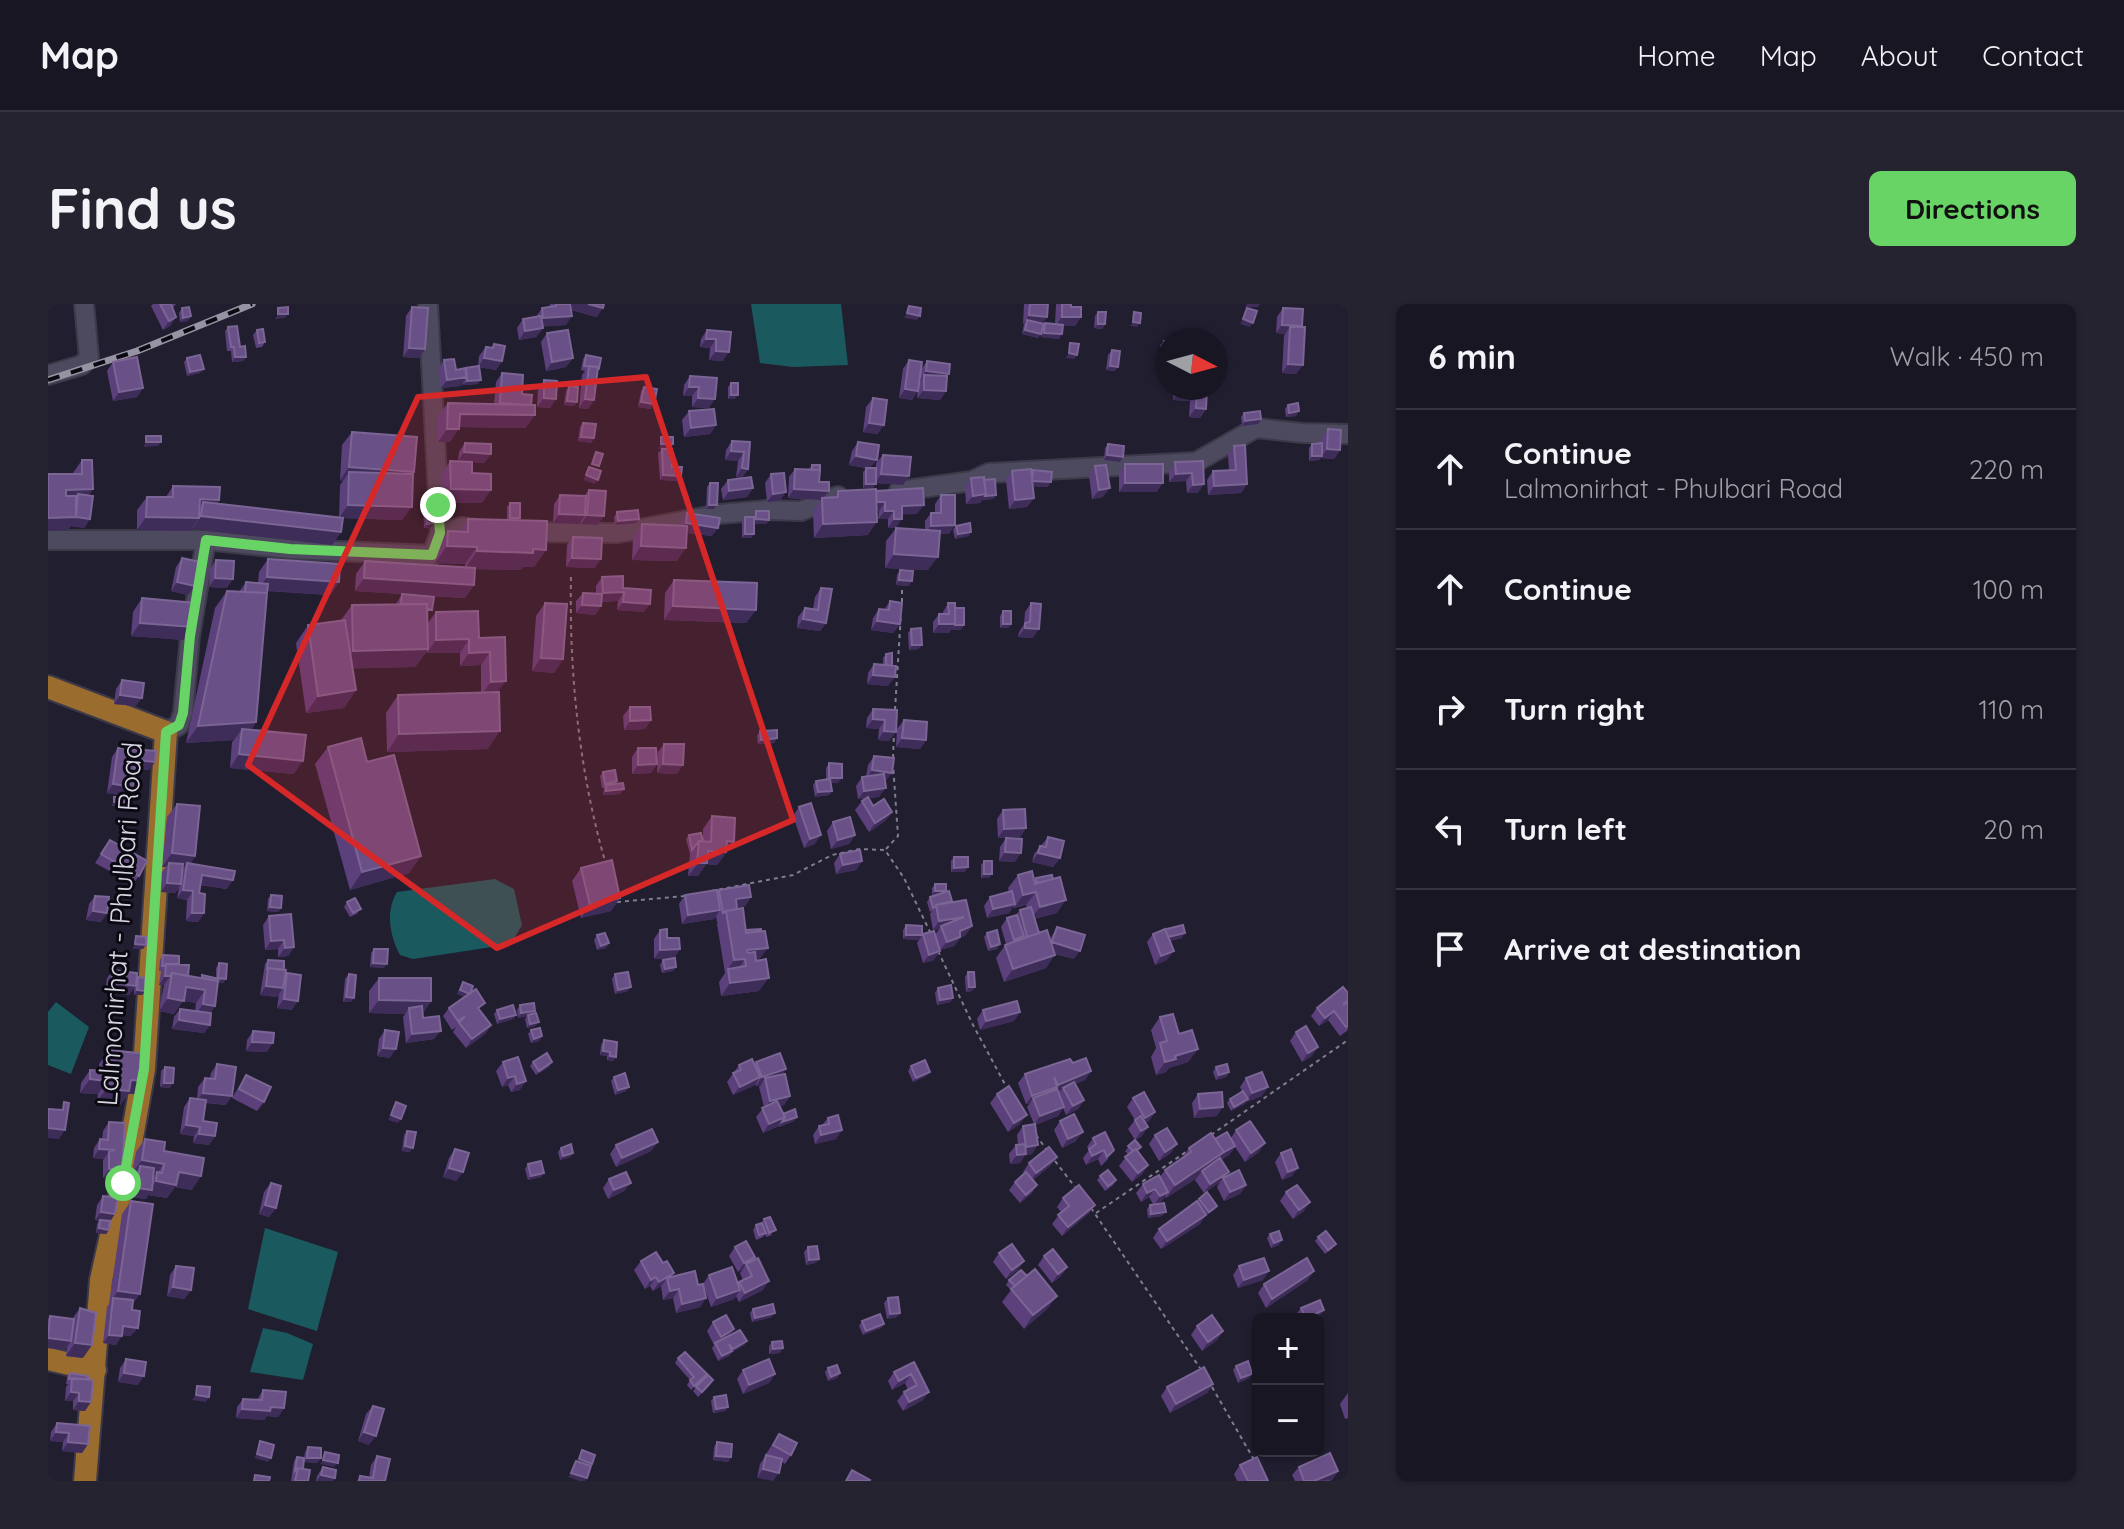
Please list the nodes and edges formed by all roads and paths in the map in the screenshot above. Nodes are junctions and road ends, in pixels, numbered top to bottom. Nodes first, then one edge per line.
1 (84, 304) edge
2 (428, 304) edge
3 (48, 375) edge
4 (1348, 434) edge
5 (883, 493) edge
6 (852, 495) edge
7 (440, 533) junction
8 (48, 540) edge
9 (206, 540) junction
10 (571, 577) dead end
11 (902, 588) dead end
12 (48, 687) edge
13 (895, 715) edge
14 (894, 731) edge
15 (166, 732) junction
16 (885, 850) junction
17 (605, 862) edge
18 (614, 890) edge
19 (704, 892) edge
20 (689, 895) edge
21 (1348, 1040) edge
22 (1012, 1096) edge
23 (1034, 1132) edge
24 (1209, 1135) edge
25 (1197, 1144) edge
26 (1076, 1188) edge
27 (1090, 1206) edge
28 (1096, 1213) junction
29 (48, 1359) edge
30 (95, 1370) junction
31 (1252, 1455) edge
32 (85, 1481) edge

1 - 3 street
2 - 7 street
4 - 5 street
6 - 7 street
7 - 9 street
8 - 9 street
9 - 15 street
10 - 17 path
11 - 13 path
12 - 15 main road, Lalmonirhat - Phulbari Road
14 - 16 path
15 - 30 main road, Lalmonirhat - Phulbari Road
16 - 19 path
16 - 22 path
18 - 20 path
21 - 24 path
23 - 26 path
25 - 28 path
27 - 28 path
28 - 31 path
29 - 30 main road
30 - 32 main road, Lalmonirhat - Phulbari Road

